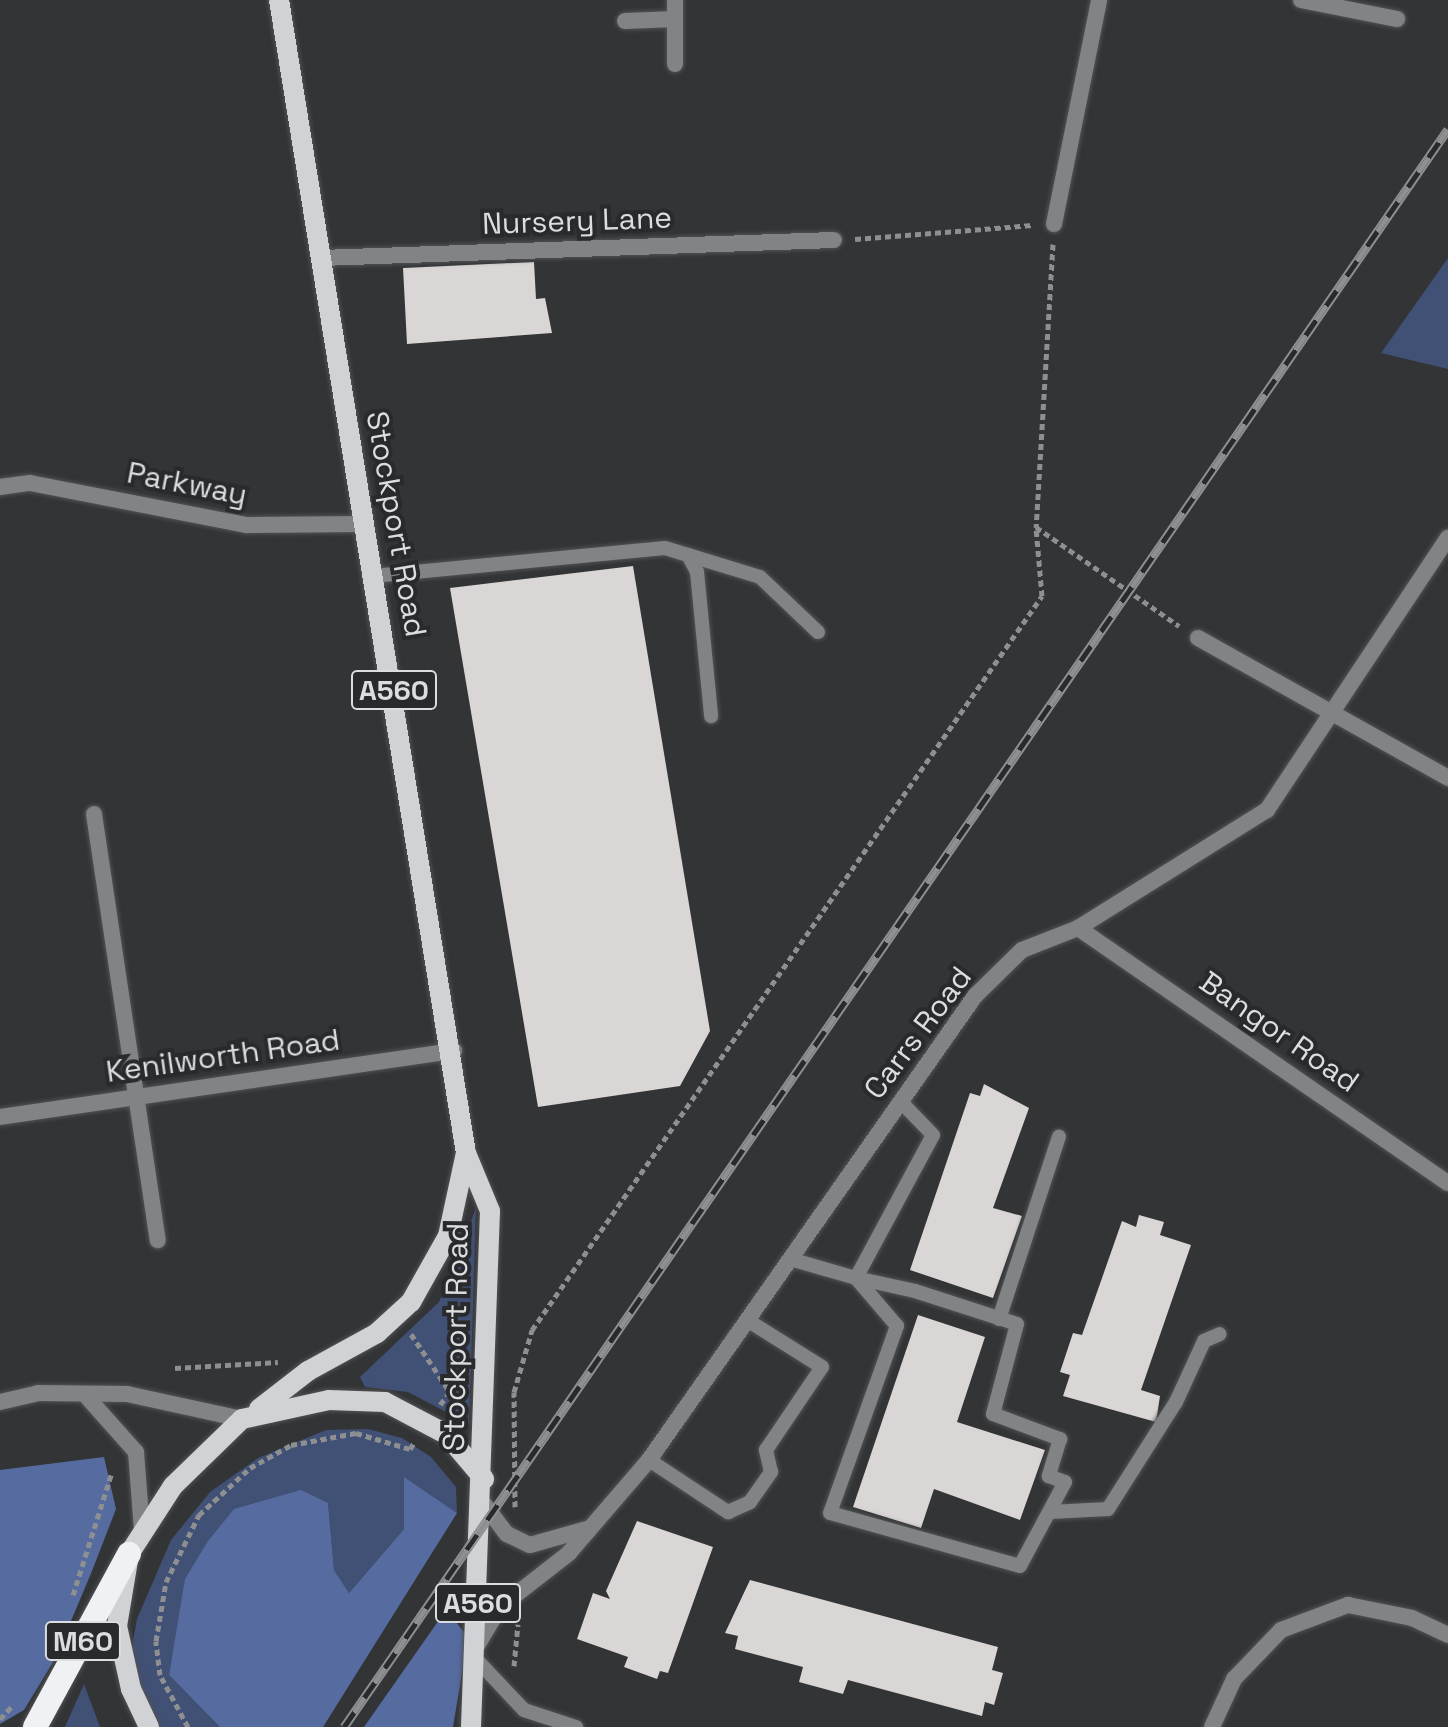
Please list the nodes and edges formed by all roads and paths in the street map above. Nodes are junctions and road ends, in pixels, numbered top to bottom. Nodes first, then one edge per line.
1 (279, 0) edge
2 (675, 0) edge
3 (1099, 0) edge
4 (1301, 0) edge
5 (675, 19) junction
6 (1397, 19) dead end
7 (625, 21) dead end
8 (675, 64) dead end
9 (1054, 224) junction
10 (834, 240) joint
11 (321, 258) junction
12 (0, 487) edge
13 (365, 524) junction
14 (1036, 527) junction
15 (1448, 538) edge
16 (688, 555) junction
17 (373, 576) junction
18 (818, 632) dead end
19 (1198, 638) joint
20 (1332, 713) junction
21 (711, 716) dead end
22 (1448, 778) edge
23 (94, 814) dead end
24 (1078, 928) junction
25 (454, 1051) junction
26 (136, 1096) junction
27 (901, 1102) junction
28 (0, 1117) edge
29 (1059, 1137) dead end
30 (466, 1153) junction
31 (1448, 1183) edge
32 (158, 1240) dead end
33 (790, 1259) junction
34 (856, 1278) junction
35 (999, 1319) junction
36 (747, 1320) junction
37 (1220, 1334) dead end
38 (415, 1339) dead end
39 (286, 1361) dead end
40 (175, 1368) dead end
41 (450, 1392) junction
42 (460, 1392) dead end
43 (87, 1397) junction
44 (444, 1400) dead end
45 (0, 1402) edge
46 (248, 1415) junction
47 (410, 1449) dead end
48 (112, 1460) dead end
49 (649, 1460) junction
50 (484, 1479) junction
51 (484, 1504) junction
52 (1050, 1512) junction
53 (520, 1521) dead end
54 (588, 1528) junction
55 (142, 1530) junction
56 (129, 1554) junction
57 (68, 1608) dead end
58 (519, 1615) dead end
59 (1448, 1635) edge
60 (474, 1653) junction
61 (513, 1674) dead end
62 (18, 1701) dead end
63 (0, 1719) edge
64 (35, 1727) edge
65 (149, 1727) edge
66 (188, 1727) edge
67 (471, 1727) edge
68 (576, 1727) edge
69 (1212, 1727) edge

1 - 11 main road, Stockport Road / A560
2 - 5 street
3 - 9 street
4 - 6 street
5 - 7 street
5 - 8 street
9 - 10 path
9 - 14 path
10 - 11 street, Nursery Lane
11 - 13 main road, Stockport Road / A560
12 - 13 street, Parkway
13 - 17 main road, Stockport Road / A560
14 - 19 path
14 - 53 path
15 - 20 street, Carrs Road
16 - 17 lane
16 - 18 lane
16 - 21 lane
17 - 25 main road, Stockport Road / A560
19 - 20 street
20 - 22 street
20 - 24 street, Carrs Road
23 - 26 street
24 - 27 street, Carrs Road
24 - 31 street, Bangor Road
25 - 26 street, Kenilworth Road
25 - 30 main road, Stockport Road / A560
26 - 28 street, Kenilworth Road
26 - 32 street
27 - 33 street, Carrs Road
27 - 34 lane
29 - 35 lane
30 - 46 main road, Stockport Road / A560
30 - 50 main road, Stockport Road / A560
33 - 34 lane
33 - 36 street, Carrs Road
34 - 35 lane
34 - 52 lane
35 - 52 lane
36 - 49 street, Carrs Road
36 - 49 lane
37 - 52 lane
38 - 41 path
39 - 40 path
41 - 42 path
41 - 44 path
43 - 45 street
43 - 46 street
43 - 55 street
46 - 50 main road
46 - 55 main road, A560
47 - 66 path
48 - 57 path
49 - 54 street, Carrs Road
50 - 51 main road, A560
51 - 54 street
51 - 60 main road, A560
54 - 60 street, Carrs Road
55 - 56 main road, A560
56 - 64 highway, M60
56 - 65 main road, A560
58 - 61 path
59 - 69 street
60 - 67 main road, A560
60 - 68 lane
62 - 63 path

